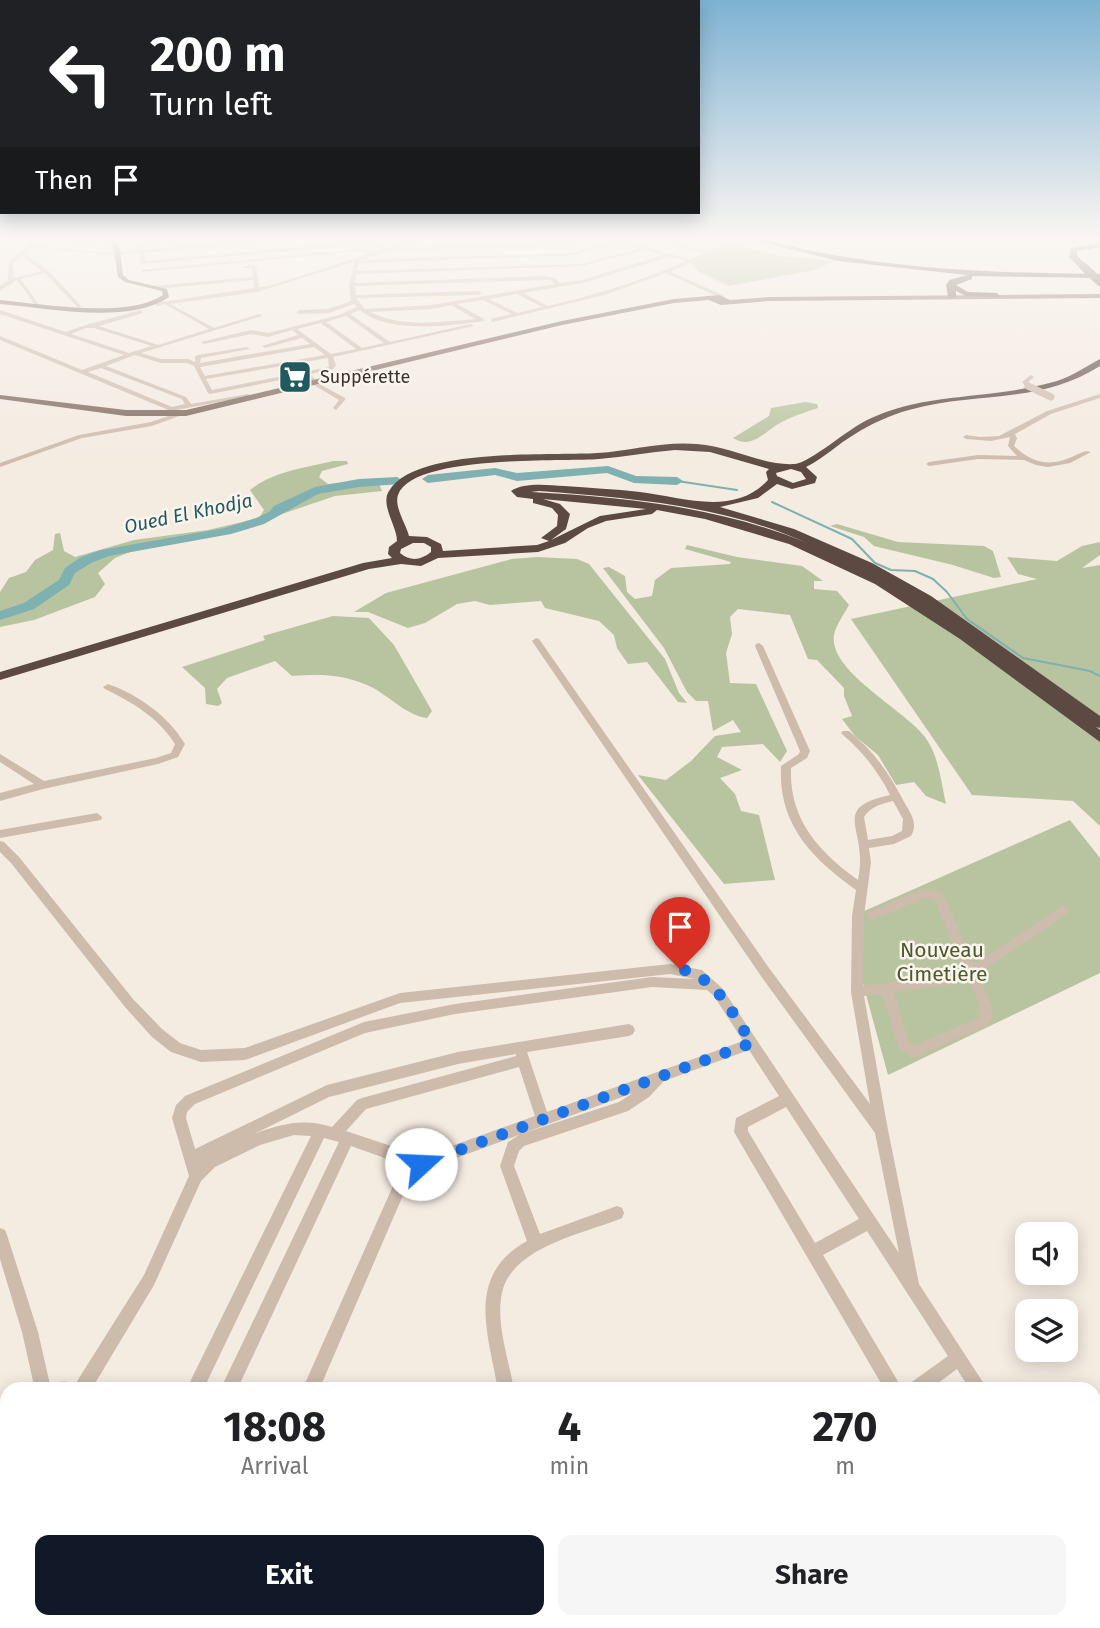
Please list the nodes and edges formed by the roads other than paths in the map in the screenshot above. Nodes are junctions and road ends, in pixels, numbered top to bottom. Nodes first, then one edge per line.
1 (9, 315) edge
2 (134, 315) edge
3 (186, 315) edge
4 (344, 315) edge
5 (348, 315) edge
6 (374, 315) edge
7 (474, 315) edge
8 (516, 315) edge
9 (612, 315) edge
10 (259, 316) dead end
11 (322, 321) junction
12 (486, 321) junction
13 (392, 324) junction
14 (94, 326) junction
15 (292, 328) junction
16 (213, 330) junction
17 (66, 334) junction
18 (302, 335) junction
19 (0, 338) edge
20 (229, 338) junction
21 (407, 339) junction
22 (204, 342) dead end
23 (388, 343) junction
24 (315, 345) junction
25 (156, 346) junction
26 (265, 346) dead end
27 (247, 349) dead end
28 (360, 349) junction
29 (132, 354) junction
30 (330, 356) junction
31 (1100, 362) edge
32 (198, 365) junction
33 (101, 366) junction
34 (1100, 370) edge
35 (82, 372) junction
36 (308, 374) junction
37 (202, 377) junction
38 (1031, 377) dead end
39 (314, 383) junction
40 (1100, 396) edge
41 (0, 397) edge
42 (189, 406) junction
43 (1069, 407) junction
44 (336, 408) dead end
45 (180, 414) junction
46 (1012, 435) junction
47 (966, 437) dead end
48 (1088, 452) dead end
49 (1026, 458) junction
50 (929, 464) dead end
51 (0, 465) edge
52 (798, 467) junction
53 (809, 472) junction
54 (774, 474) junction
55 (787, 485) junction
56 (519, 495) junction
57 (694, 504) junction
58 (717, 517) junction
59 (790, 531) junction
60 (419, 538) junction
61 (436, 550) junction
62 (399, 551) junction
63 (536, 641) dead end
64 (759, 646) dead end
65 (0, 670) edge
66 (0, 676) edge
67 (108, 687) dead end
68 (1100, 723) edge
69 (846, 733) dead end
70 (1100, 737) edge
71 (0, 757) edge
72 (43, 785) junction
73 (0, 797) edge
74 (896, 797) junction
75 (97, 817) dead end
76 (0, 834) edge
77 (0, 845) edge
78 (864, 845) junction
79 (861, 888) junction
80 (1063, 911) dead end
81 (873, 915) dead end
82 (971, 974) junction
83 (712, 985) junction
84 (887, 989) junction
85 (857, 992) junction
86 (629, 1030) dead end
87 (752, 1043) junction
88 (522, 1054) junction
89 (659, 1077) junction
90 (789, 1098) junction
91 (542, 1118) junction
92 (881, 1130) junction
93 (334, 1134) junction
94 (191, 1158) junction
95 (409, 1165) junction
96 (196, 1176) junction
97 (617, 1213) dead end
98 (869, 1222) junction
99 (0, 1236) edge
100 (536, 1244) junction
101 (813, 1252) junction
102 (913, 1288) junction
103 (958, 1357) junction
104 (41, 1382) edge
105 (86, 1382) edge
106 (198, 1382) edge
107 (231, 1382) edge
108 (314, 1382) edge
109 (505, 1382) edge
110 (890, 1382) edge
111 (925, 1382) edge
112 (975, 1382) edge

1 - 17 street
2 - 14 street
3 - 16 street
4 - 11 street
5 - 23 street
6 - 13 street
7 - 12 street
8 - 12 street
9 - 39 main road
10 - 16 street
11 - 15 street
11 - 28 street
12 - 13 street
12 - 21 street
13 - 21 street
14 - 17 street
14 - 25 street
15 - 18 street
15 - 20 street
16 - 20 street
16 - 25 street
17 - 29 street
18 - 24 street
18 - 26 street
19 - 35 street
20 - 22 street
21 - 23 street
23 - 28 street
24 - 30 street
24 - 32 street
25 - 29 street
27 - 32 street
28 - 30 street
29 - 32 street
29 - 33 street
30 - 36 street
30 - 37 street
31 - 52 highway
32 - 37 street
33 - 35 street
33 - 42 street
34 - 53 highway
35 - 42 street
36 - 37 street
36 - 39 street
38 - 43 street, bridge
39 - 42 street
39 - 44 street
39 - 45 main road
40 - 43 street
41 - 45 main road
43 - 46 street
45 - 51 street
46 - 47 street
46 - 49 street
48 - 49 street
49 - 50 street
52 - 53 highway
52 - 54 highway
53 - 55 highway
54 - 55 highway
54 - 57 highway
54 - 60 highway
54 - 62 highway
55 - 59 highway
56 - 57 highway
56 - 58 highway
56 - 61 highway
57 - 59 highway
58 - 61 highway
58 - 70 highway
59 - 68 highway
60 - 61 highway
60 - 62 highway
61 - 62 highway
62 - 65 highway
62 - 66 highway
63 - 92 street
64 - 79 street
67 - 72 street
69 - 74 street
71 - 72 street
72 - 73 street
74 - 78 street
74 - 78 street
75 - 76 street
77 - 83 street
78 - 79 street
79 - 85 street
80 - 82 street
81 - 82 street
82 - 84 street
82 - 84 street
83 - 87 street
83 - 94 street
84 - 85 street
85 - 92 street
86 - 88 street
87 - 89 street
87 - 90 street
88 - 91 street
88 - 93 street
88 - 94 street
89 - 91 street
89 - 100 street
90 - 98 street
90 - 101 street
91 - 95 street
92 - 102 street
93 - 95 street
93 - 96 street
93 - 106 street
93 - 107 street
94 - 96 street
95 - 108 street
96 - 105 street
97 - 100 street
98 - 101 street
98 - 102 street
99 - 104 street
100 - 109 street
101 - 110 street
102 - 103 street
103 - 111 street
103 - 112 street

